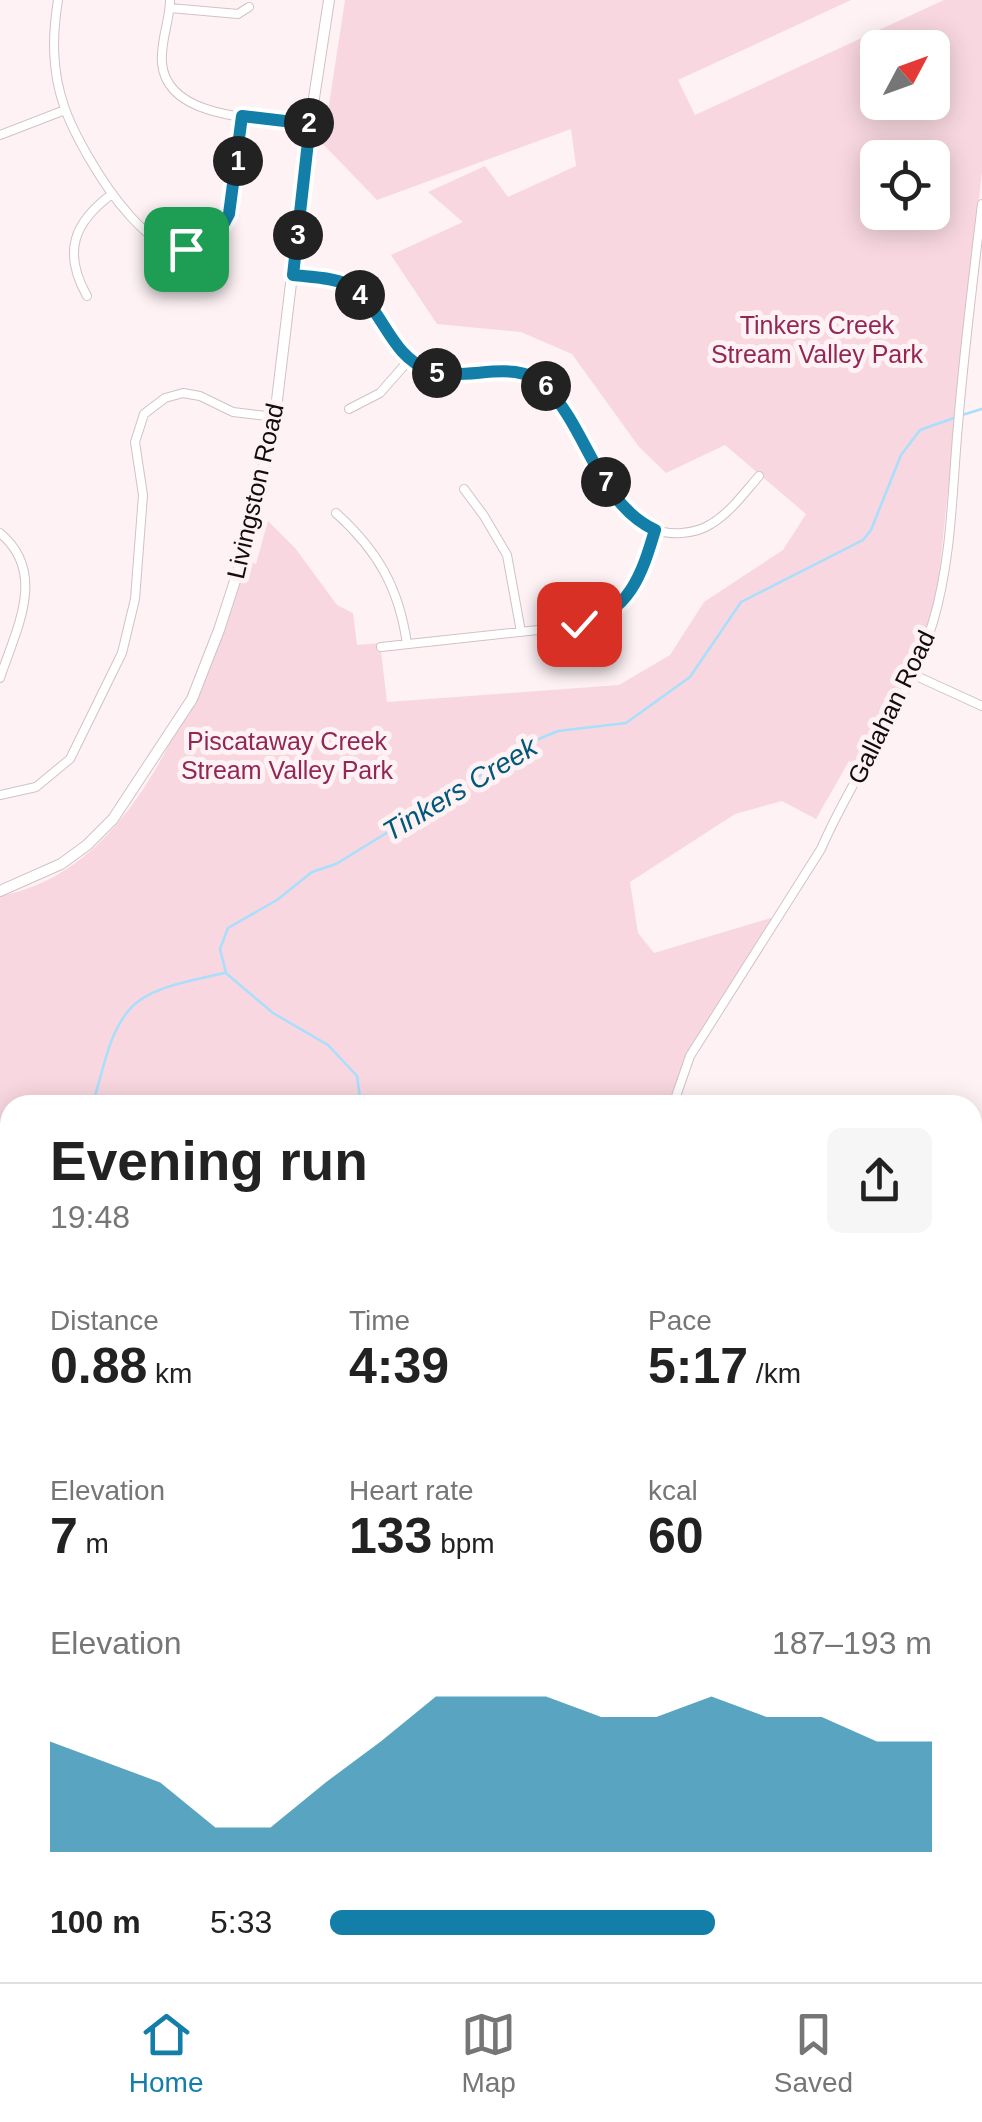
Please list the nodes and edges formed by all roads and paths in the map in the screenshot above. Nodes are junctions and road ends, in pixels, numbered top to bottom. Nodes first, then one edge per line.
1 (58, 0) edge
2 (330, 0) edge
3 (170, 4) edge
4 (249, 7) dead end
5 (65, 110) junction
6 (242, 116) junction
7 (310, 124) junction
8 (0, 136) edge
9 (112, 194) junction
10 (982, 204) edge
11 (293, 275) junction
12 (87, 296) dead end
13 (409, 360) junction
14 (349, 409) dead end
15 (275, 418) junction
16 (759, 476) dead end
17 (464, 490) dead end
18 (336, 513) dead end
19 (655, 530) junction
20 (0, 533) edge
21 (521, 632) junction
22 (408, 644) junction
23 (380, 647) dead end
24 (912, 674) junction
25 (0, 678) edge
26 (982, 706) edge
27 (0, 795) edge
28 (0, 891) edge
29 (676, 1095) edge

1 - 5 street
2 - 7 main road, Livingston Road
3 - 4 street
3 - 6 street
5 - 8 street
5 - 9 street
6 - 7 street
6 - 9 street
7 - 11 main road, Livingston Road
9 - 12 street
10 - 24 street, Gallahan Road
11 - 13 street
11 - 15 main road, Livingston Road
13 - 14 street
13 - 19 street
15 - 27 street
15 - 28 main road, Livingston Road
16 - 19 street
17 - 21 street
18 - 22 street
19 - 21 street
20 - 25 street
21 - 22 street
22 - 23 street
24 - 26 street
24 - 29 street, Gallahan Road

